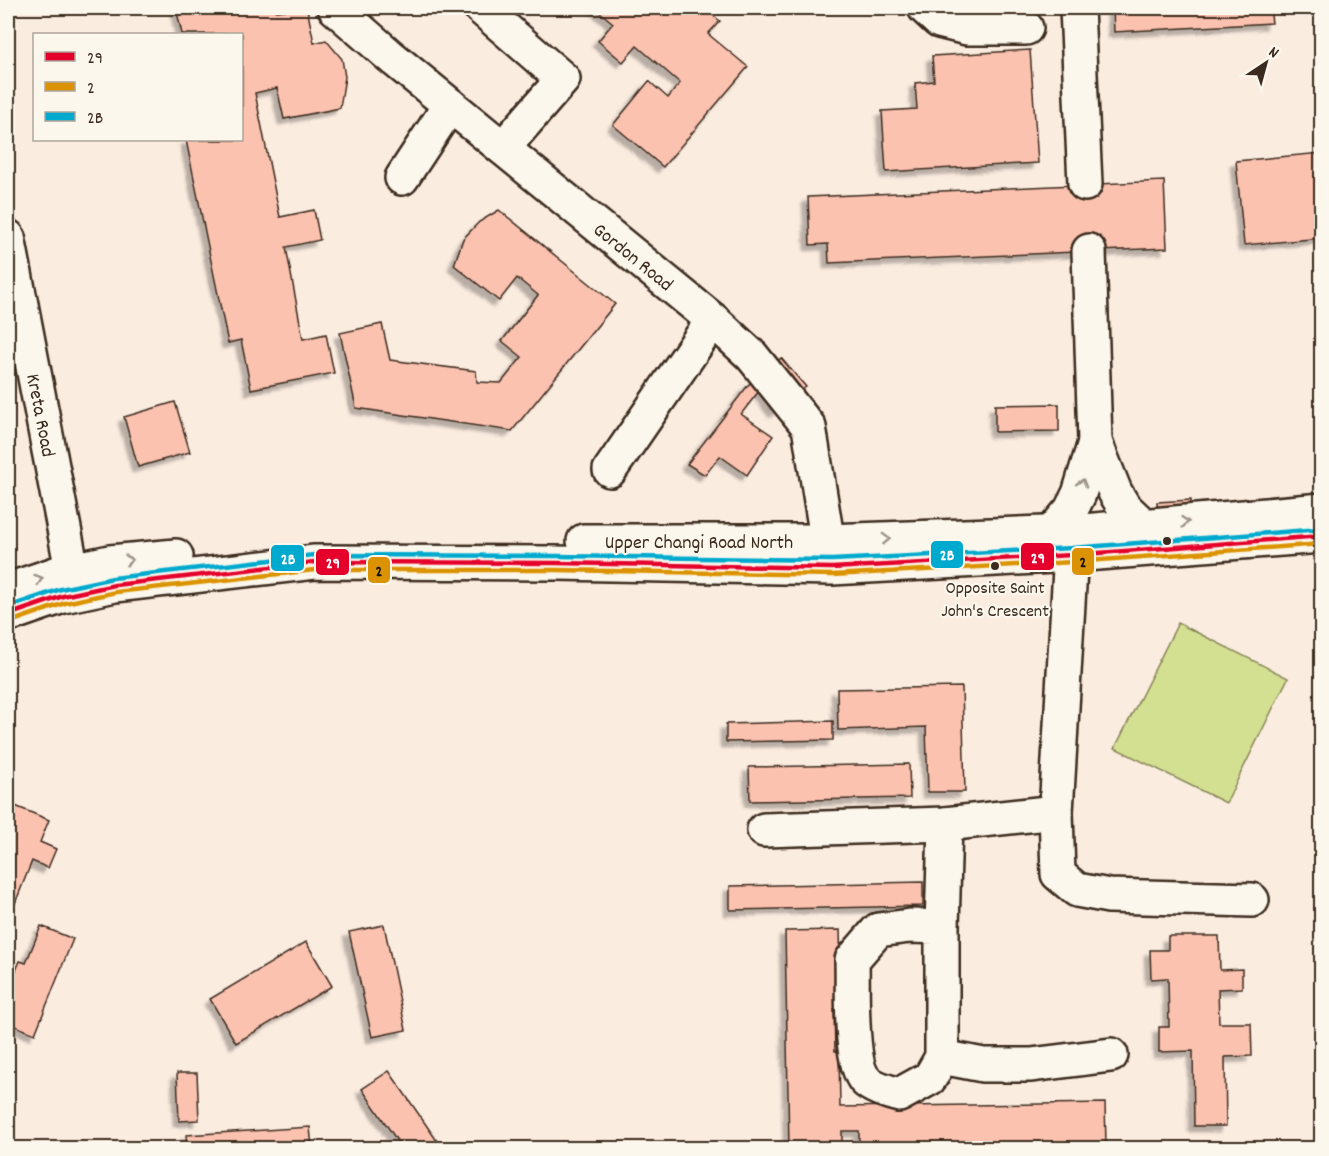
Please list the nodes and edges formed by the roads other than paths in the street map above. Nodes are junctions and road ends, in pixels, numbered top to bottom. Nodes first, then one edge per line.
1 (335, 8) edge
2 (481, 8) edge
3 (925, 8) edge
4 (1077, 8) edge
5 (1026, 28) dead end
6 (450, 105) junction
7 (503, 148) junction
8 (402, 178) dead end
9 (1085, 184) dead end
10 (8, 237) edge
11 (1089, 251) dead end
12 (11, 271) edge
13 (712, 321) junction
14 (1095, 442) junction
15 (610, 470) dead end
16 (1322, 510) edge
17 (1143, 525) junction
18 (1322, 536) edge
19 (1065, 540) junction
20 (830, 555) junction
21 (74, 582) junction
22 (8, 590) edge
23 (8, 615) edge
24 (1056, 812) junction
25 (945, 825) junction
26 (764, 830) dead end
27 (1252, 900) dead end
28 (942, 927) junction
29 (1111, 1055) dead end
30 (942, 1057) junction

1 - 6 street, Gordon Road
2 - 7 street
3 - 5 street
4 - 9 street
6 - 7 street, Gordon Road
6 - 8 street
7 - 13 street, Gordon Road
10 - 12 street, Kreta Road
11 - 14 street
12 - 21 street, Kreta Road
13 - 15 street
13 - 20 street, Gordon Road
14 - 17 street
19 -> 14 street
17 -> 16 street, Upper Changi Road North
17 - 19 street, Upper Changi Road North
18 - 19 street, Upper Changi Road North
19 - 20 street, Upper Changi Road North
19 - 24 street
20 - 21 street, Upper Changi Road North
22 -> 21 street, Upper Changi Road North
21 - 23 street, Upper Changi Road North
24 - 25 street
24 - 27 street
25 - 26 street
25 - 28 street
28 - 30 street
28 - 30 street
29 - 30 street

